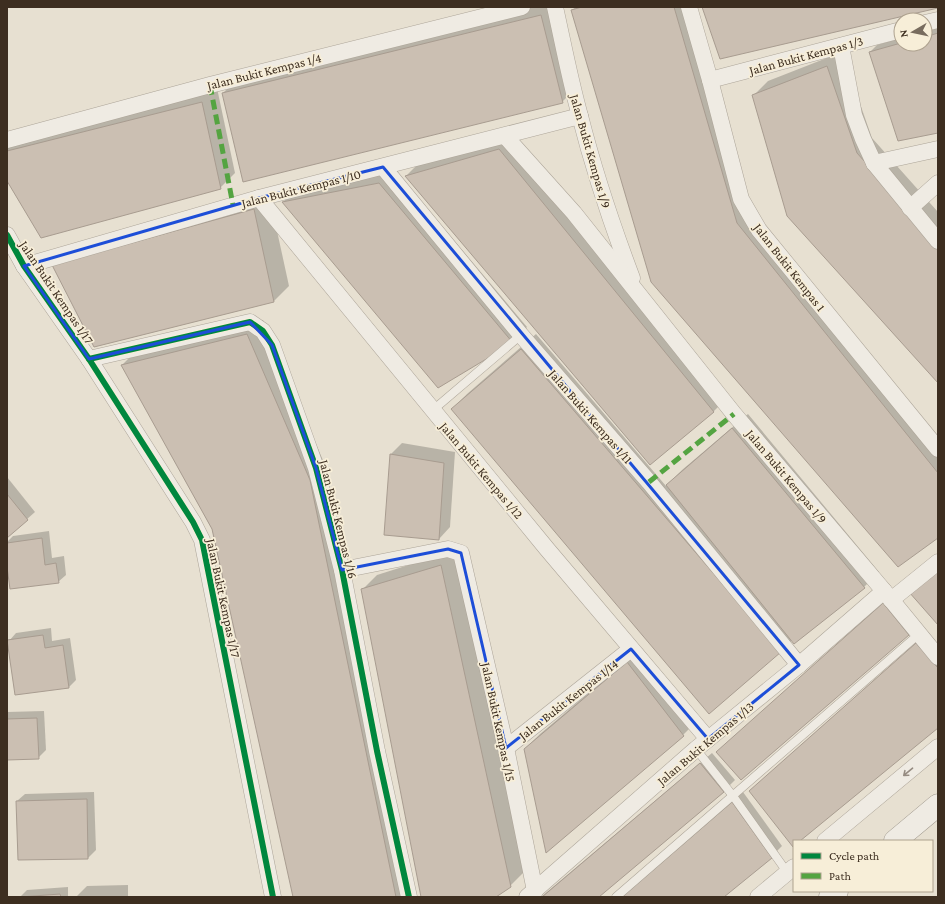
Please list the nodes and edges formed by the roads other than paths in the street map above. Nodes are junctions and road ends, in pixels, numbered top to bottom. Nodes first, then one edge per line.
1 (522, 7) edge
2 (554, 7) edge
3 (689, 7) edge
4 (893, 32) edge
5 (840, 46) junction
6 (710, 80) junction
7 (580, 116) junction
8 (505, 136) junction
9 (7, 140) edge
10 (938, 149) edge
11 (874, 163) junction
12 (383, 167) junction
13 (938, 183) edge
14 (259, 198) junction
15 (910, 208) junction
16 (7, 235) edge
17 (938, 240) edge
18 (24, 266) junction
19 (638, 292) junction
20 (521, 335) junction
21 (89, 360) junction
22 (432, 410) junction
23 (938, 449) edge
24 (938, 562) edge
25 (342, 570) junction
26 (888, 596) junction
27 (918, 634) junction
28 (631, 648) junction
29 (938, 657) edge
30 (799, 666) junction
31 (708, 739) junction
32 (938, 747) edge
33 (506, 748) junction
34 (696, 749) junction
35 (733, 796) junction
36 (938, 804) edge
37 (826, 840) edge
38 (896, 840) edge
39 (791, 870) edge
40 (531, 894) edge
41 (273, 897) edge
42 (409, 897) edge
43 (616, 897) edge
44 (758, 897) edge

1 - 9 street, Jalan Bukit Kempas 1/4
2 - 7 street, Jalan Bukit Kempas 1/9
3 - 6 street, Jalan Bukit Kempas 1
4 - 5 street, Jalan Bukit Kempas 1/3
5 - 6 street, Jalan Bukit Kempas 1/3
5 - 11 street
6 - 23 street, Jalan Bukit Kempas 1
7 - 8 street, Jalan Bukit Kempas 1/10
7 - 19 street, Jalan Bukit Kempas 1/9
8 - 12 street, Jalan Bukit Kempas 1/10
8 - 19 street, Jalan Bukit Kempas 1/9
10 - 11 street
11 - 15 street
12 - 14 street, Jalan Bukit Kempas 1/10
12 - 20 street, Jalan Bukit Kempas 1/11
13 - 15 street
14 - 18 street, Jalan Bukit Kempas 1/10
14 - 22 street, Jalan Bukit Kempas 1/12
15 - 17 street
16 - 18 street, Jalan Bukit Kempas 1/17
18 - 21 street, Jalan Bukit Kempas 1/17
19 - 26 street, Jalan Bukit Kempas 1/9
20 - 22 lane
20 - 30 street, Jalan Bukit Kempas 1/11
21 - 25 street, Jalan Bukit Kempas 1/16
21 - 41 street, Jalan Bukit Kempas 1/17
22 - 28 street, Jalan Bukit Kempas 1/12
24 - 26 street, Jalan Bukit Kempas 1/13
25 - 33 street, Jalan Bukit Kempas 1/15
25 - 42 street, Jalan Bukit Kempas 1/16
26 - 27 street, Jalan Bukit Kempas 1/9
26 - 30 street, Jalan Bukit Kempas 1/13
27 - 29 street, Jalan Bukit Kempas 1/9
27 - 35 lane
28 - 31 street, Jalan Bukit Kempas 1/12
28 - 33 street, Jalan Bukit Kempas 1/14
30 - 31 street, Jalan Bukit Kempas 1/13
31 - 34 street, Jalan Bukit Kempas 1/13
32 -> 37 street
33 - 40 street, Jalan Bukit Kempas 1/15
34 - 35 lane
34 - 40 street, Jalan Bukit Kempas 1/13
35 - 39 lane
35 - 43 lane
36 - 38 street
39 - 44 street

